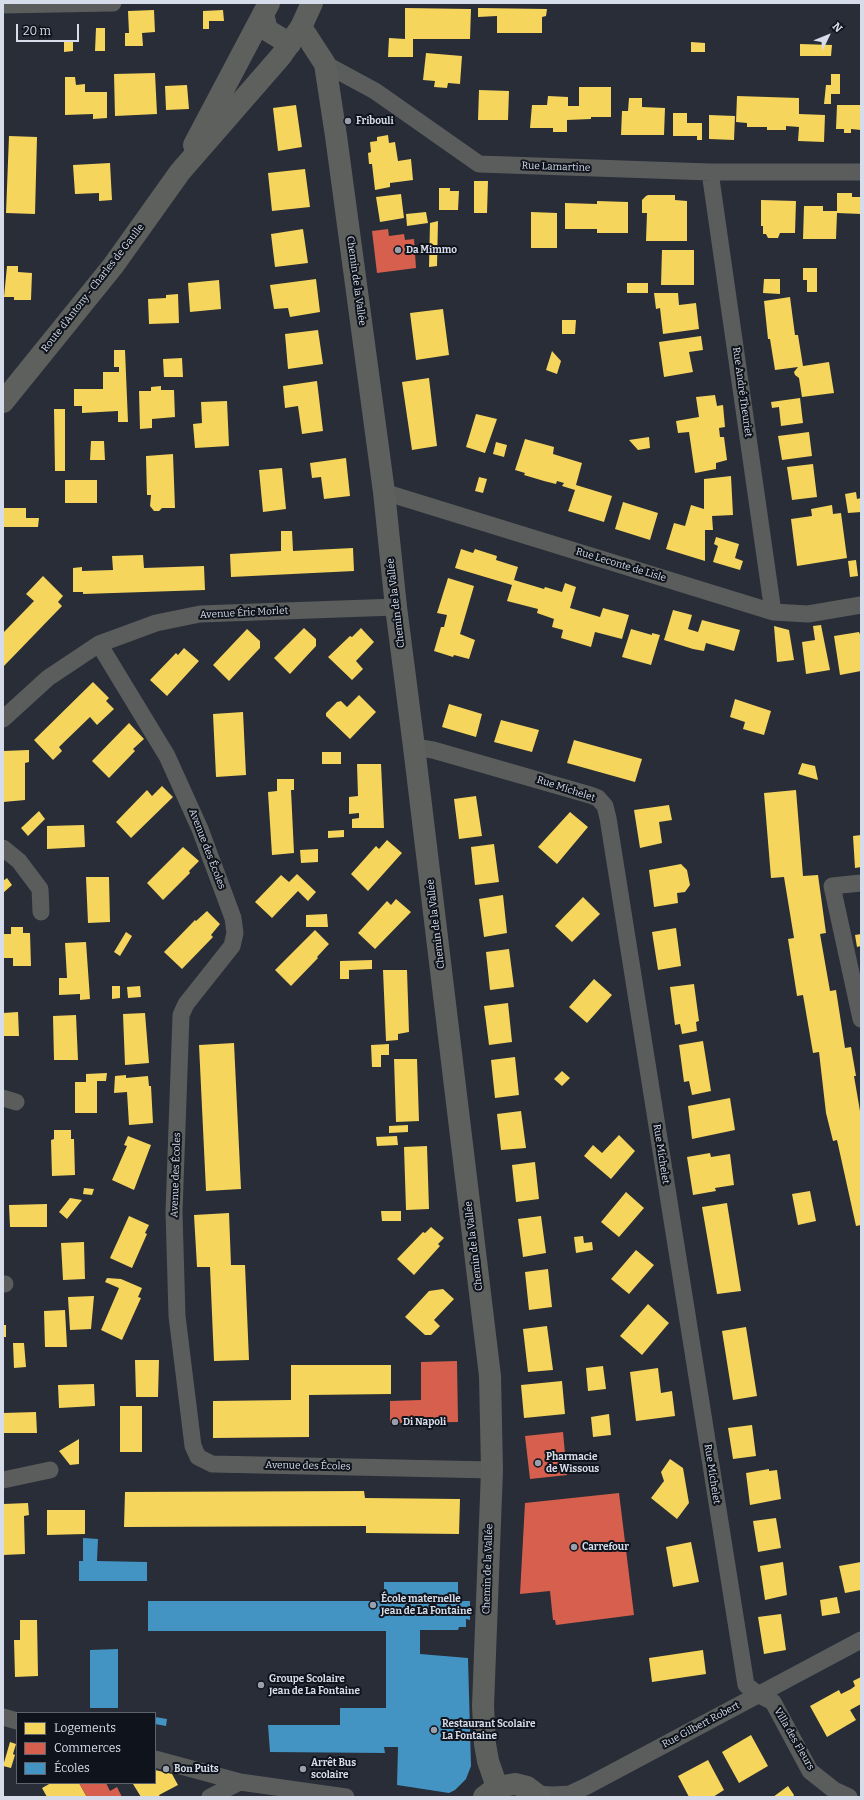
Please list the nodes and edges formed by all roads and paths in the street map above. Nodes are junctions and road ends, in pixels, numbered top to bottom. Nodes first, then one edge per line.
1 (113, 3) edge
2 (3, 6) edge
3 (266, 6) edge
4 (301, 18) edge
5 (325, 64) junction
6 (180, 172) junction
7 (710, 172) junction
8 (861, 172) edge
9 (3, 402) edge
10 (384, 492) junction
11 (861, 605) edge
12 (396, 607) junction
13 (773, 612) junction
14 (99, 644) junction
15 (3, 719) edge
16 (414, 747) junction
17 (3, 848) edge
18 (861, 883) edge
19 (41, 912) dead end
20 (861, 1019) edge
21 (50, 1470) dead end
22 (492, 1470) junction
23 (3, 1480) edge
24 (861, 1640) edge
25 (759, 1695) junction
26 (3, 1717) edge
27 (16, 1721) edge
28 (156, 1759) edge
29 (240, 1782) junction
30 (490, 1792) edge
31 (539, 1795) edge
32 (210, 1797) edge
33 (346, 1797) edge
34 (849, 1797) edge

1 - 2 street
3 - 4 street
3 - 6 street, Route d'Antony - Charles de Gaulle
4 - 5 street
4 - 6 street, Route d'Antony - Charles de Gaulle
5 - 7 street, Rue Lamartine
5 - 10 street, Chemin de la Vallée
6 - 9 street, Route d'Antony - Charles de Gaulle
7 - 8 street, Rue Lamartine
7 - 13 street, Rue André Theuriet
10 - 12 street, Chemin de la Vallée
10 - 13 street, Rue Leconte de Lisle
11 - 13 street, Rue Leconte de Lisle
12 - 14 street, Avenue Éric Morlet
12 - 16 street, Chemin de la Vallée
14 - 15 street, Avenue Éric Morlet
14 - 22 street, Avenue des Écoles
16 - 22 street, Chemin de la Vallée
16 - 25 street, Rue Michelet
17 - 19 street
18 - 20 street
21 - 23 street
22 - 30 street, Chemin de la Vallée
24 - 25 street, Rue Gilbert Robert
25 - 31 street, Rue Gilbert Robert
25 - 34 street, Villa des Fleurs
26 - 27 street
28 - 29 street
29 - 32 street
29 - 33 street
30 - 31 street

